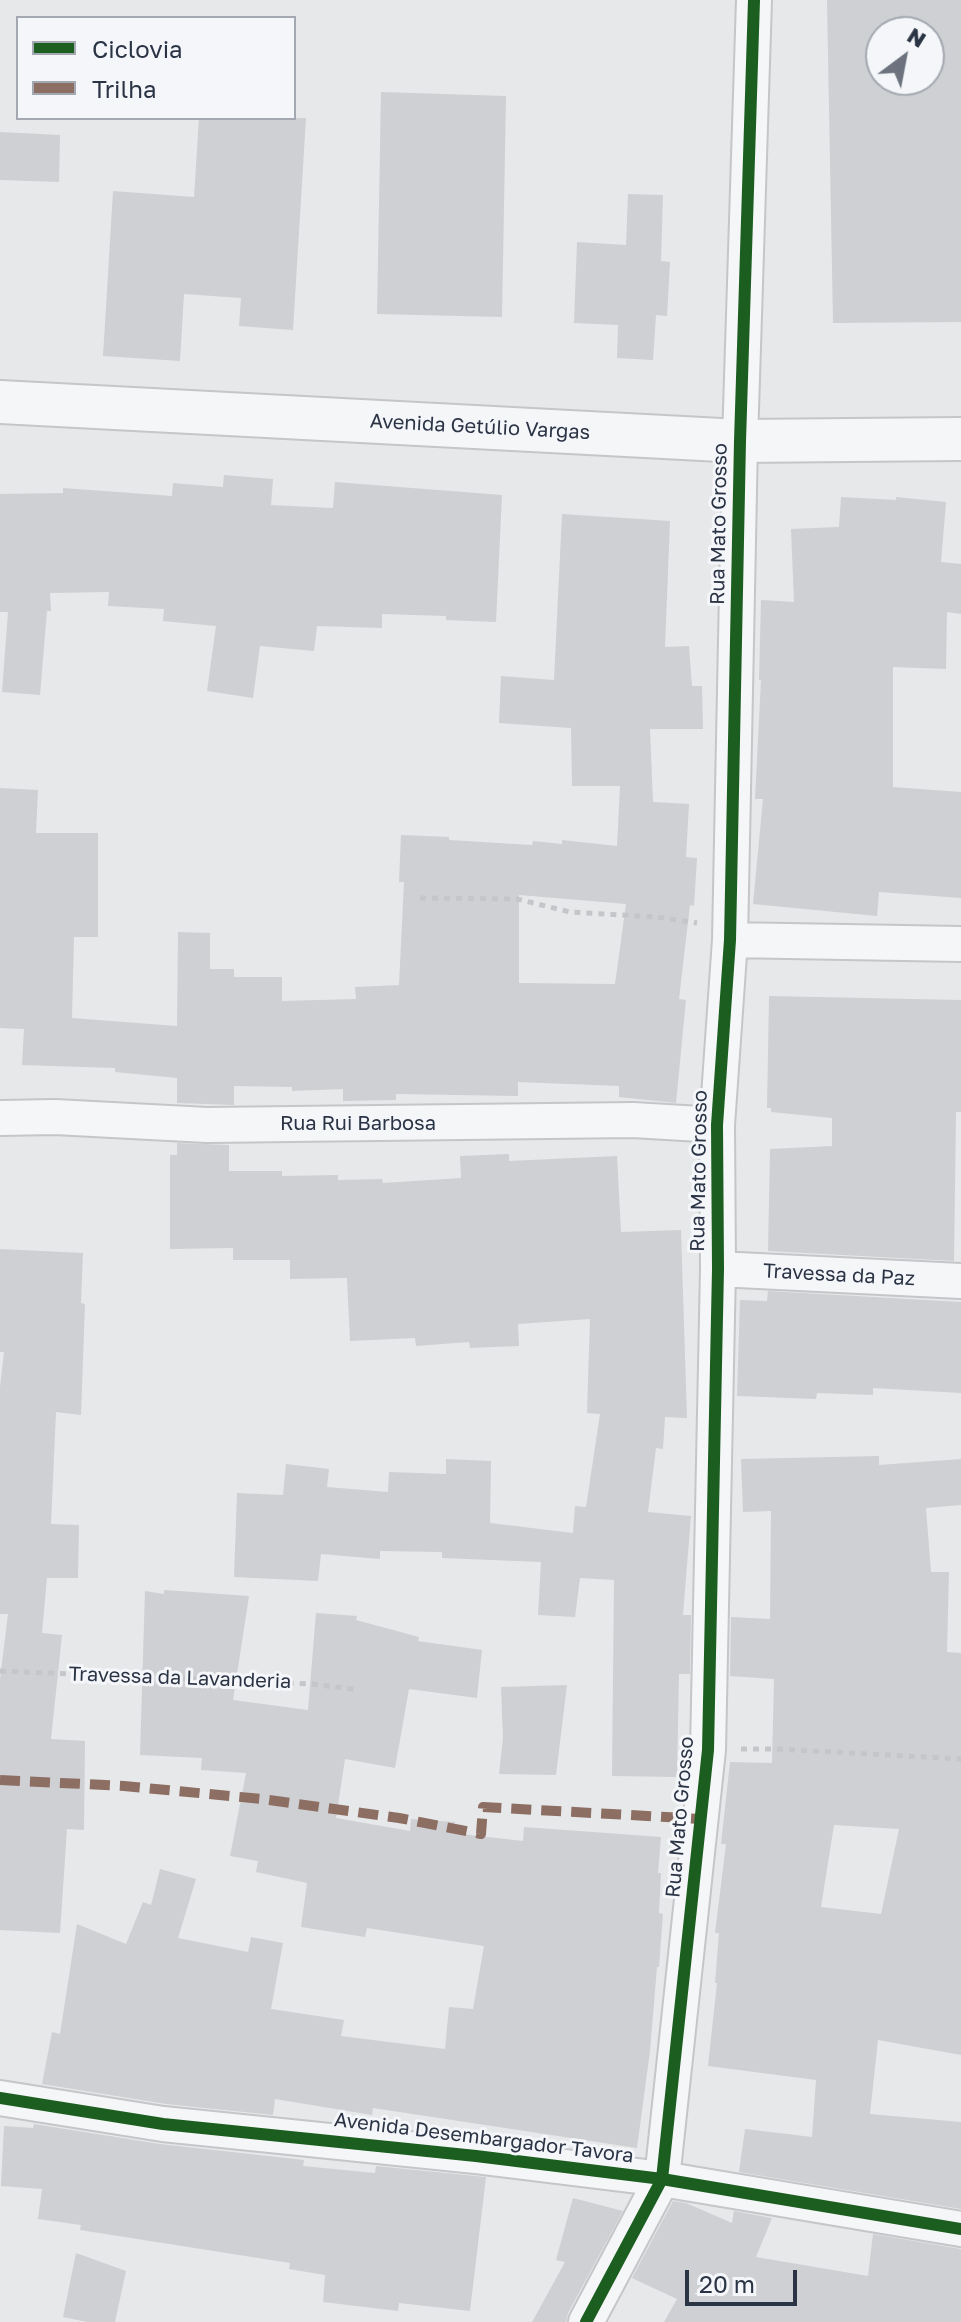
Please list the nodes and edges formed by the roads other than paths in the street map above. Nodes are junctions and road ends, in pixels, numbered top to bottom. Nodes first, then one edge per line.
1 (754, 0) edge
2 (0, 402) edge
3 (961, 439) edge
4 (740, 441) junction
5 (730, 940) junction
6 (961, 944) edge
7 (0, 1118) edge
8 (717, 1125) junction
9 (718, 1269) junction
10 (961, 1281) edge
11 (0, 2098) edge
12 (662, 2179) junction
13 (961, 2229) edge
14 (586, 2322) edge

1 - 4 street, Rua Mato Grosso
2 - 4 street, Avenida Getúlio Vargas
3 - 4 street, Avenida Getúlio Vargas
4 - 5 street, Rua Mato Grosso
5 - 6 street
5 - 8 street, Rua Mato Grosso
7 - 8 street, Rua Rui Barbosa
8 - 9 street, Rua Mato Grosso
9 - 10 street, Travessa da Paz
9 - 12 street, Rua Mato Grosso
11 - 12 street, Avenida Desembargador Tavora
12 - 13 street, Avenida Desembargador Tavora
12 - 14 street, Rua Mato Grosso

